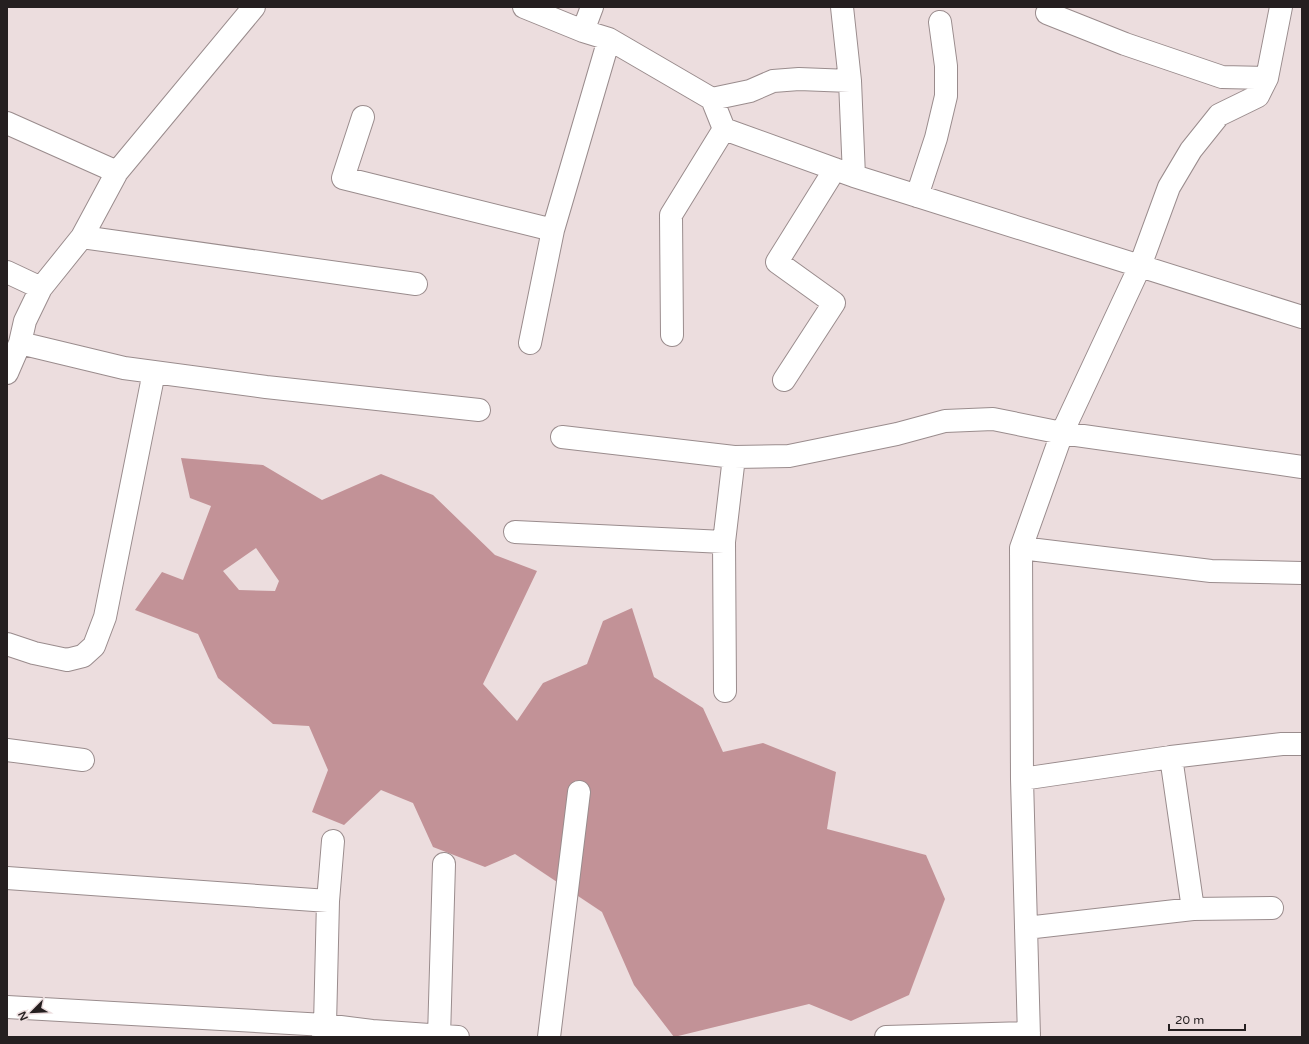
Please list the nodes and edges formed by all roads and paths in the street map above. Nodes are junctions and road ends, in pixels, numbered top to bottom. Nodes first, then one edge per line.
1 (254, 7) edge
2 (524, 7) edge
3 (592, 7) edge
4 (842, 7) edge
5 (1280, 7) edge
6 (1047, 13) dead end
7 (940, 22) dead end
8 (583, 32) junction
9 (609, 40) junction
10 (1267, 78) junction
11 (850, 81) junction
12 (712, 99) junction
13 (363, 117) dead end
14 (7, 123) edge
15 (724, 129) junction
16 (117, 172) junction
17 (844, 172) junction
18 (917, 196) junction
19 (553, 230) junction
20 (82, 237) junction
21 (1140, 266) junction
22 (7, 272) edge
23 (416, 284) dead end
24 (41, 288) junction
25 (1302, 317) edge
26 (672, 336) dead end
27 (14, 342) edge
28 (530, 343) dead end
29 (154, 372) junction
30 (7, 373) edge
31 (784, 380) dead end
32 (478, 410) dead end
33 (1062, 433) junction
34 (562, 437) dead end
35 (734, 457) junction
36 (1302, 467) edge
37 (515, 532) dead end
38 (724, 542) junction
39 (1021, 548) junction
40 (1302, 573) edge
41 (7, 644) edge
42 (725, 691) dead end
43 (1302, 744) edge
44 (7, 750) edge
45 (1171, 757) junction
46 (83, 760) dead end
47 (1022, 779) junction
48 (579, 792) dead end
49 (333, 841) dead end
50 (444, 864) dead end
51 (7, 878) edge
52 (328, 901) junction
53 (1272, 908) dead end
54 (1193, 909) junction
55 (1026, 928) junction
56 (7, 1007) edge
57 (324, 1031) edge
58 (1029, 1035) edge
59 (446, 1036) edge
60 (549, 1037) edge
61 (886, 1037) edge

1 - 16 street
2 - 8 street
3 - 8 street
4 - 11 street
5 - 10 street
6 - 10 street
7 - 18 street
8 - 9 street
9 - 12 street
9 - 19 street
10 - 21 street
11 - 12 street
11 - 17 street
12 - 15 street
13 - 19 street
14 - 16 street
15 - 17 street
15 - 26 street
16 - 20 street
17 - 18 street
17 - 31 street
18 - 21 street
19 - 28 street
20 - 23 street
20 - 24 street
21 - 25 street
21 - 33 street
22 - 24 street
24 - 27 street
27 - 29 street
27 - 30 street
29 - 32 street
29 - 41 street
33 - 35 street
33 - 36 street
33 - 39 street
34 - 35 street
35 - 38 street
37 - 38 street
38 - 42 street
39 - 40 street
39 - 47 street
43 - 45 street
44 - 46 street
45 - 47 street
45 - 54 street
47 - 55 street
48 - 60 street
49 - 52 street
50 - 59 street
51 - 52 street
52 - 57 street
53 - 54 street
54 - 55 street
55 - 58 street
56 - 57 street
57 - 59 street
58 - 61 street

